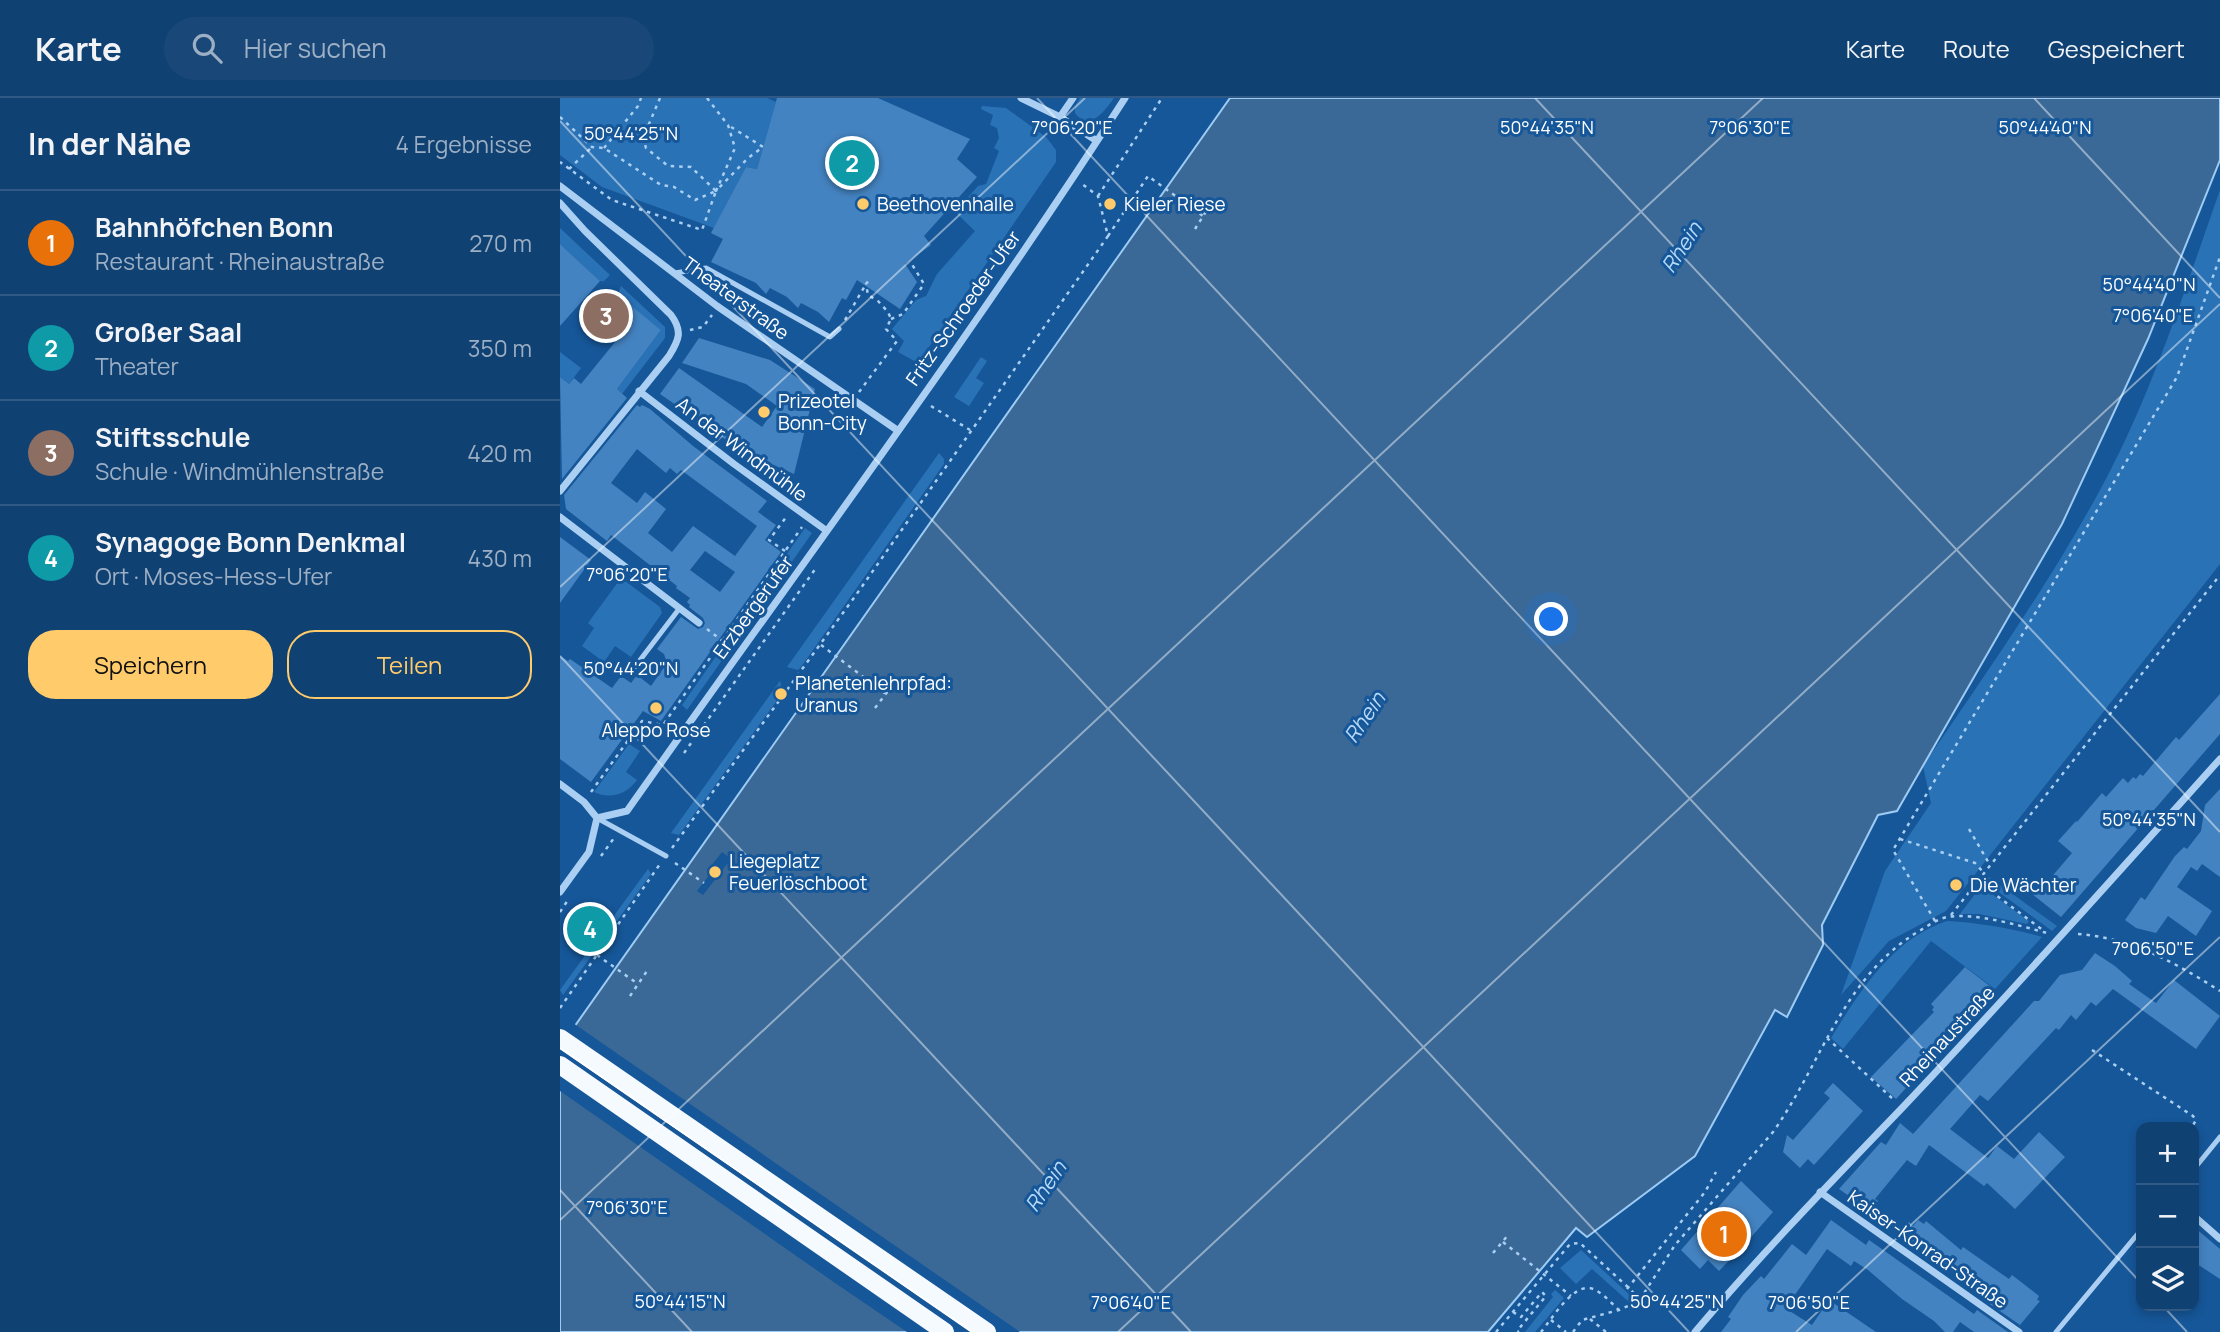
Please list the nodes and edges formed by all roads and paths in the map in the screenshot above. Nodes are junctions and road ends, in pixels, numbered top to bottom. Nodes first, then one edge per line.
1 (641, 98) edge
2 (660, 98) edge
3 (707, 98) edge
4 (1021, 98) edge
5 (1073, 98) edge
6 (1125, 98) edge
7 (1162, 98) edge
8 (560, 117) edge
9 (1060, 117) junction
10 (728, 125) junction
11 (1097, 141) junction
12 (592, 147) junction
13 (604, 148) junction
14 (560, 162) edge
15 (569, 169) junction
16 (1073, 178) junction
17 (560, 186) edge
18 (716, 191) junction
19 (1098, 196) junction
20 (560, 203) edge
21 (1210, 205) dead end
22 (1203, 216) junction
23 (1195, 229) dead end
24 (1108, 236) junction
25 (2220, 257) edge
26 (910, 261) dead end
27 (674, 273) junction
28 (870, 279) dead end
29 (866, 284) junction
30 (891, 319) junction
31 (706, 322) dead end
32 (839, 329) joint
33 (693, 330) dead end
34 (639, 391) junction
35 (919, 399) junction
36 (853, 400) junction
37 (897, 430) junction
38 (970, 430) junction
39 (560, 491) edge
40 (793, 508) junction
41 (560, 517) edge
42 (808, 518) junction
43 (827, 531) junction
44 (785, 551) junction
45 (2220, 575) edge
46 (679, 609) junction
47 (699, 623) joint
48 (722, 641) junction
49 (820, 644) junction
50 (729, 645) dead end
51 (634, 668) dead end
52 (897, 679) dead end
53 (886, 694) junction
54 (875, 708) dead end
55 (2220, 759) edge
56 (560, 784) edge
57 (584, 802) junction
58 (597, 818) junction
59 (1969, 829) dead end
60 (1899, 839) junction
61 (666, 856) junction
62 (1990, 865) junction
63 (1984, 873) junction
64 (1977, 881) junction
65 (704, 883) dead end
66 (560, 892) edge
67 (1950, 916) junction
68 (1935, 921) junction
69 (2047, 933) junction
70 (2064, 933) junction
71 (597, 955) junction
72 (647, 971) dead end
73 (638, 984) junction
74 (2220, 990) edge
75 (630, 996) dead end
76 (560, 1008) edge
77 (560, 1038) edge
78 (1826, 1038) junction
79 (2092, 1049) dead end
80 (560, 1065) edge
81 (1902, 1107) junction
82 (2195, 1122) edge
83 (2220, 1137) edge
84 (2199, 1163) edge
85 (1716, 1172) dead end
86 (1820, 1192) junction
87 (2199, 1220) edge
88 (1509, 1234) dead end
89 (2136, 1236) edge
90 (2220, 1239) edge
91 (1503, 1242) junction
92 (1493, 1253) dead end
93 (1545, 1275) junction
94 (1627, 1289) junction
95 (1571, 1296) junction
96 (1639, 1301) junction
97 (1619, 1310) junction
98 (1514, 1311) junction
99 (1590, 1319) junction
100 (1551, 1320) junction
101 (945, 1332) edge
102 (987, 1332) edge
103 (1496, 1332) edge
104 (1519, 1332) edge
105 (1541, 1332) edge
106 (1566, 1332) edge
107 (1573, 1332) edge
108 (1606, 1332) edge
109 (1695, 1332) edge
110 (2019, 1332) edge
111 (2056, 1332) edge

1 - 13 path
2 - 18 path
3 - 10 path
4 - 9 street
5 - 9 street
6 - 11 street, Fritz-Schroeder-Ufer
7 - 19 path
8 - 12 path
9 - 11 street
10 - 18 path
10 - 18 path
11 - 16 street, Fritz-Schroeder-Ufer
12 - 13 path
12 - 15 path
13 - 18 path
14 - 15 path
15 - 18 path
16 - 19 path
16 - 35 street, Fritz-Schroeder-Ufer
17 - 27 street, Theaterstraße
19 - 24 path
20 - 34 street
21 - 22 path
22 - 23 path
22 - 24 path
24 - 38 path
25 - 60 path
26 - 30 path
27 - 32 lane
27 - 36 street, Theaterstraße
28 - 29 path
29 - 30 path
29 - 32 path
30 - 36 path
31 - 33 path
34 - 39 street
34 - 40 street, An der Windmühle
35 - 37 street, Fritz-Schroeder-Ufer
35 - 38 path
36 - 37 street, Theaterstraße
37 - 43 street, Erzbergerufer
38 - 49 path
40 - 42 street, An der Windmühle
40 - 44 path
41 - 46 street
42 - 43 street, An der Windmühle
42 - 44 path
43 - 58 street, Erzbergerufer
44 - 48 path
45 - 62 path
46 - 47 street
46 - 51 lane
47 - 48 path
48 - 50 path
48 - 57 path
49 - 53 path
49 - 61 path
52 - 53 path
53 - 54 path
55 - 70 street, Rheinaustraße
56 - 57 street
57 - 58 street
58 - 61 lane
58 - 66 street
59 - 62 path
60 - 63 path
60 - 68 path
61 - 65 path
61 - 71 path
62 - 63 path
63 - 64 path
64 - 67 path
64 - 69 path
67 - 68 path
67 - 69 path
68 - 78 path
69 - 70 path
70 - 74 path
70 - 81 street, Rheinaustraße
71 - 73 path
71 - 76 path
72 - 73 path
73 - 75 path
77 - 102 main road
78 - 81 path
78 - 96 path
79 - 82 path
80 - 101 main road
81 - 86 street, Rheinaustraße
83 - 84 lane
85 - 94 path
86 - 109 street, Rheinaustraße
86 - 110 street, Kaiser-Konrad-Straße
87 - 90 street
88 - 91 path
89 - 111 lane
91 - 92 path
91 - 93 path
93 - 94 path
93 - 95 path
93 - 98 path
94 - 96 path
95 - 97 path
95 - 100 path
96 - 97 path
97 - 99 path
98 - 103 path
98 - 104 path
99 - 107 path
99 - 108 path
100 - 105 path
100 - 106 path

